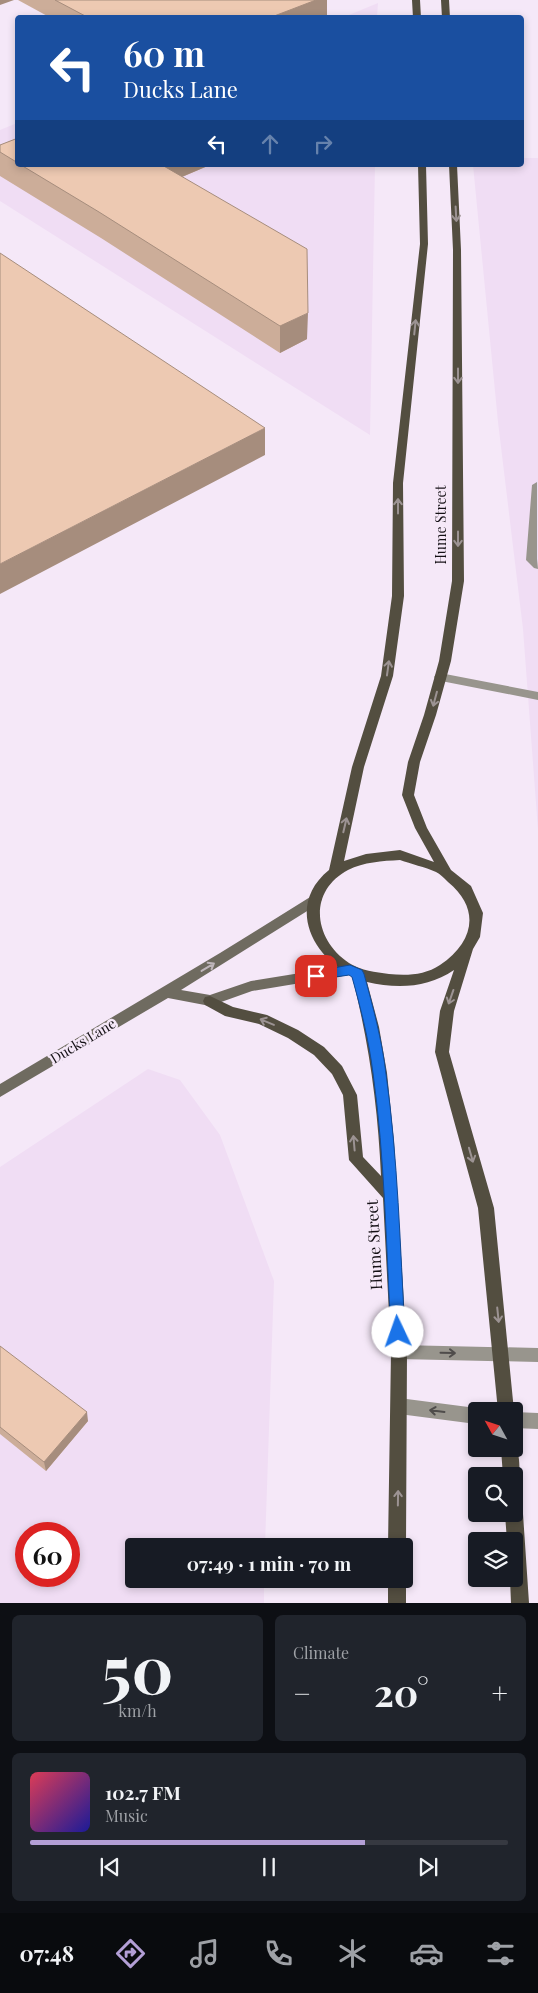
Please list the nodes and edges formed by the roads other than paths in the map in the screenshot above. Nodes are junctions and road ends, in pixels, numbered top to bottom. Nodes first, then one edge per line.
1 (416, 0) edge
2 (445, 0) edge
3 (417, 15) edge
4 (446, 15) edge
5 (422, 167) edge
6 (453, 167) edge
7 (537, 485) edge
8 (538, 566) edge
9 (440, 677) junction
10 (538, 696) edge
11 (445, 869) junction
12 (335, 872) junction
13 (315, 900) junction
14 (468, 951) junction
15 (354, 972) junction
16 (166, 992) junction
17 (210, 1001) junction
18 (0, 1091) edge
19 (390, 1196) junction
20 (399, 1352) junction
21 (502, 1354) junction
22 (538, 1355) edge
23 (505, 1402) edge
24 (399, 1406) junction
25 (468, 1415) edge
26 (523, 1420) edge
27 (538, 1421) edge
28 (515, 1522) edge
29 (397, 1538) edge
30 (397, 1588) edge
31 (397, 1603) edge
32 (520, 1603) edge

1 - 3 main road
2 - 4 main road
12 -> 5 main road
6 -> 9 main road, Hume Street
7 - 8 street
9 - 10 street
9 -> 11 main road, Hume Street
11 - 12 main road
11 - 14 main road
12 - 13 main road
13 - 15 main road
16 -> 13 street, Ducks Lane
14 - 15 main road
14 -> 21 main road
15 - 17 street
15 - 19 main road, Hume Street
16 - 17 street
16 - 18 street, Ducks Lane
19 -> 17 main road
19 - 20 main road, Hume Street
20 -> 21 street
20 - 24 main road, Hume Street
21 - 22 street
21 - 23 main road
25 -> 24 street
29 -> 24 main road, Hume Street
26 - 27 street
28 - 32 main road
30 - 31 main road

